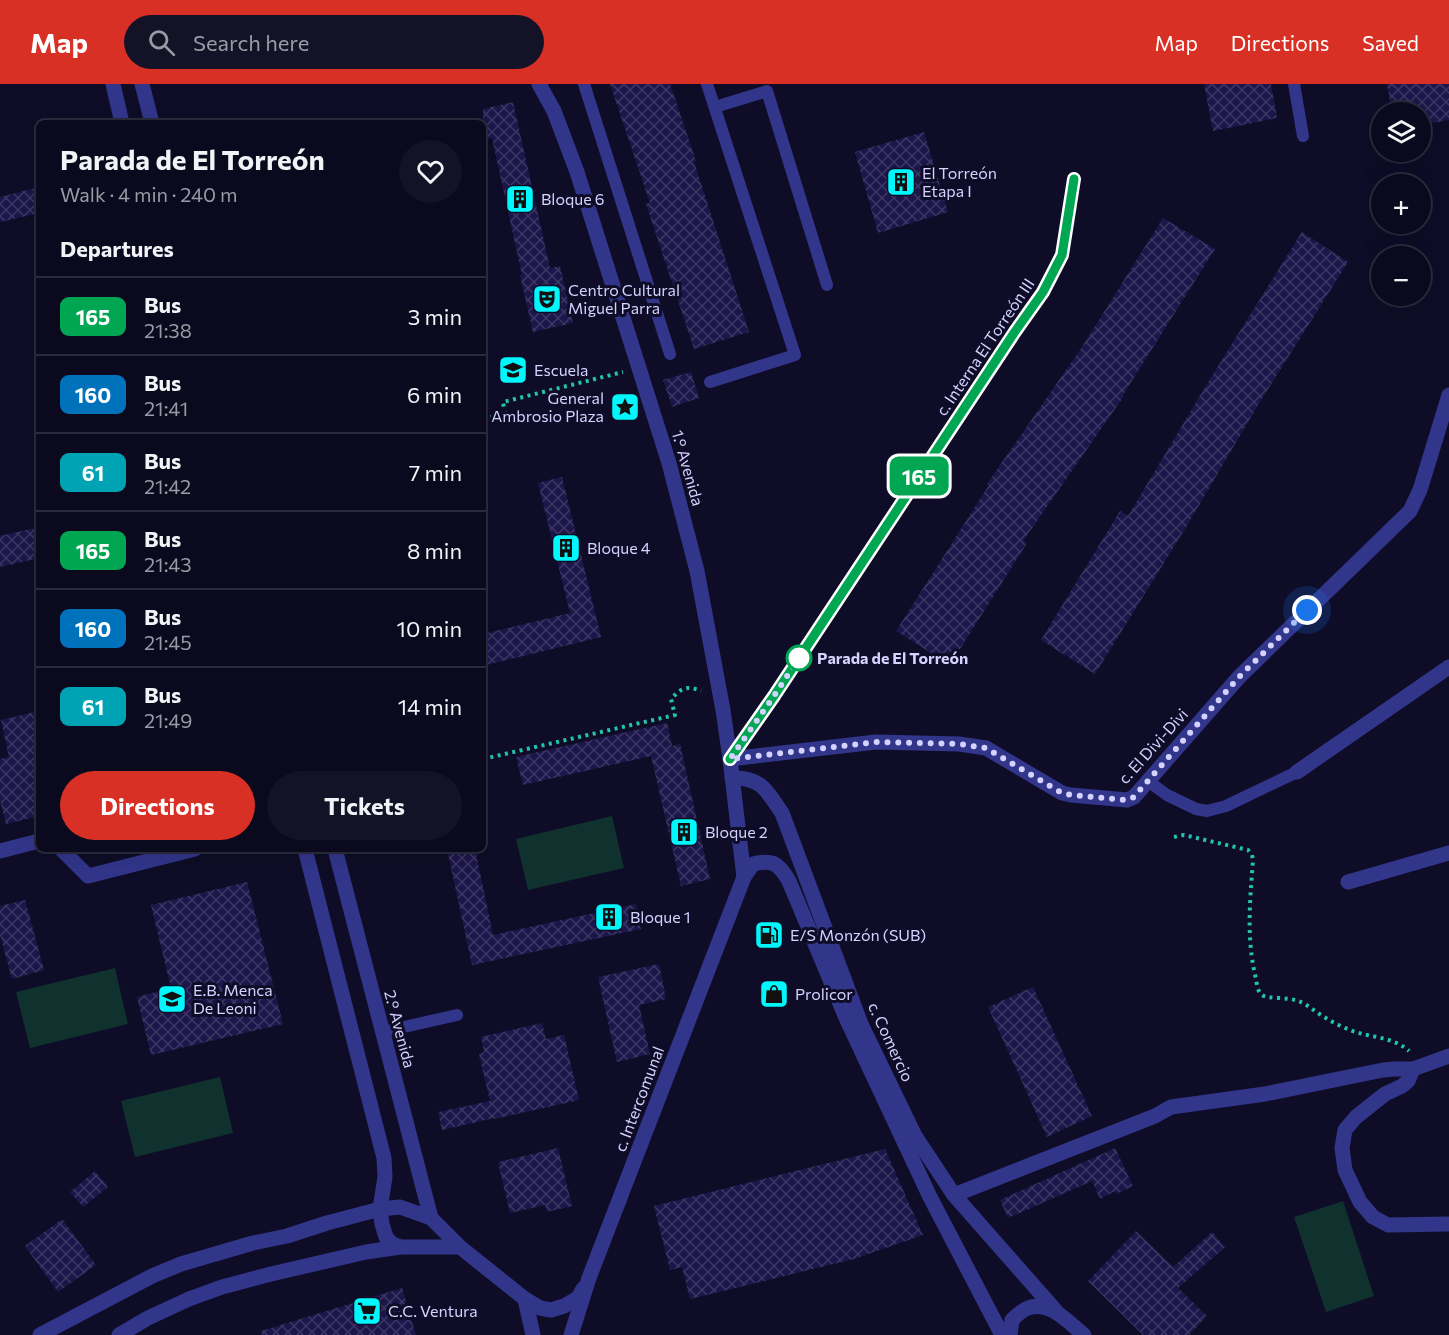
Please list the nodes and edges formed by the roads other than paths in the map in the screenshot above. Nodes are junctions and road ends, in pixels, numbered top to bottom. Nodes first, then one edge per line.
1 (113, 84) edge
2 (142, 84) edge
3 (538, 84) edge
4 (584, 84) edge
5 (707, 84) edge
6 (1294, 84) edge
7 (715, 107) junction
8 (121, 120) edge
9 (151, 120) edge
10 (1304, 136) dead end
11 (1074, 179) dead end
12 (827, 285) dead end
13 (670, 354) dead end
14 (710, 382) dead end
15 (1449, 395) edge
16 (1449, 667) edge
17 (730, 759) junction
18 (1298, 772) joint
19 (732, 778) junction
20 (1148, 781) junction
21 (36, 842) edge
22 (0, 851) edge
23 (64, 852) edge
24 (183, 852) edge
25 (306, 852) edge
26 (336, 852) edge
27 (1449, 853) edge
28 (778, 866) junction
29 (744, 878) junction
30 (806, 879) junction
31 (1348, 882) dead end
32 (457, 1015) dead end
33 (382, 1032) junction
34 (1449, 1056) edge
35 (1416, 1068) junction
36 (954, 1195) junction
37 (380, 1209) junction
38 (431, 1218) junction
39 (1449, 1224) edge
40 (400, 1247) junction
41 (460, 1247) junction
42 (589, 1278) junction
43 (525, 1299) junction
44 (1056, 1311) junction
45 (40, 1335) edge
46 (119, 1335) edge
47 (533, 1335) edge
48 (571, 1335) edge
49 (1002, 1335) edge
50 (1010, 1335) edge
51 (1084, 1335) edge

1 - 8 street
2 - 9 street
3 - 17 street, 1.° Avenida
4 - 13 lane
5 - 7 lane
6 - 10 lane
7 - 12 lane
7 - 14 lane
11 - 17 lane, c. Interna El Torreón III
15 - 20 street, c. El Divi-Divi
16 - 18 street
17 - 19 street, 1.° Avenida
17 - 20 street, c. El Divi-Divi
18 - 20 lane
19 - 29 street, 1.° Avenida
19 - 30 street, c. Comercio
21 - 22 street
23 - 24 street
25 - 37 street
26 - 33 street, 2.° Avenida
27 - 31 street
28 - 29 street
28 - 30 street
28 - 49 street
29 - 42 street, c. Intercomunal
30 - 36 street, c. Comercio
32 - 33 lane
33 - 38 street, 2.° Avenida
34 - 35 street
35 - 36 street
35 - 39 street
36 - 44 street, c. Comercio
37 - 38 street
37 - 40 street
37 - 45 street
38 - 41 street
40 - 41 street
40 - 46 street
41 - 43 street
42 - 43 street
42 - 48 street, c. Intercomunal
43 - 47 street
44 - 50 street
44 - 51 street, c. Comercio

